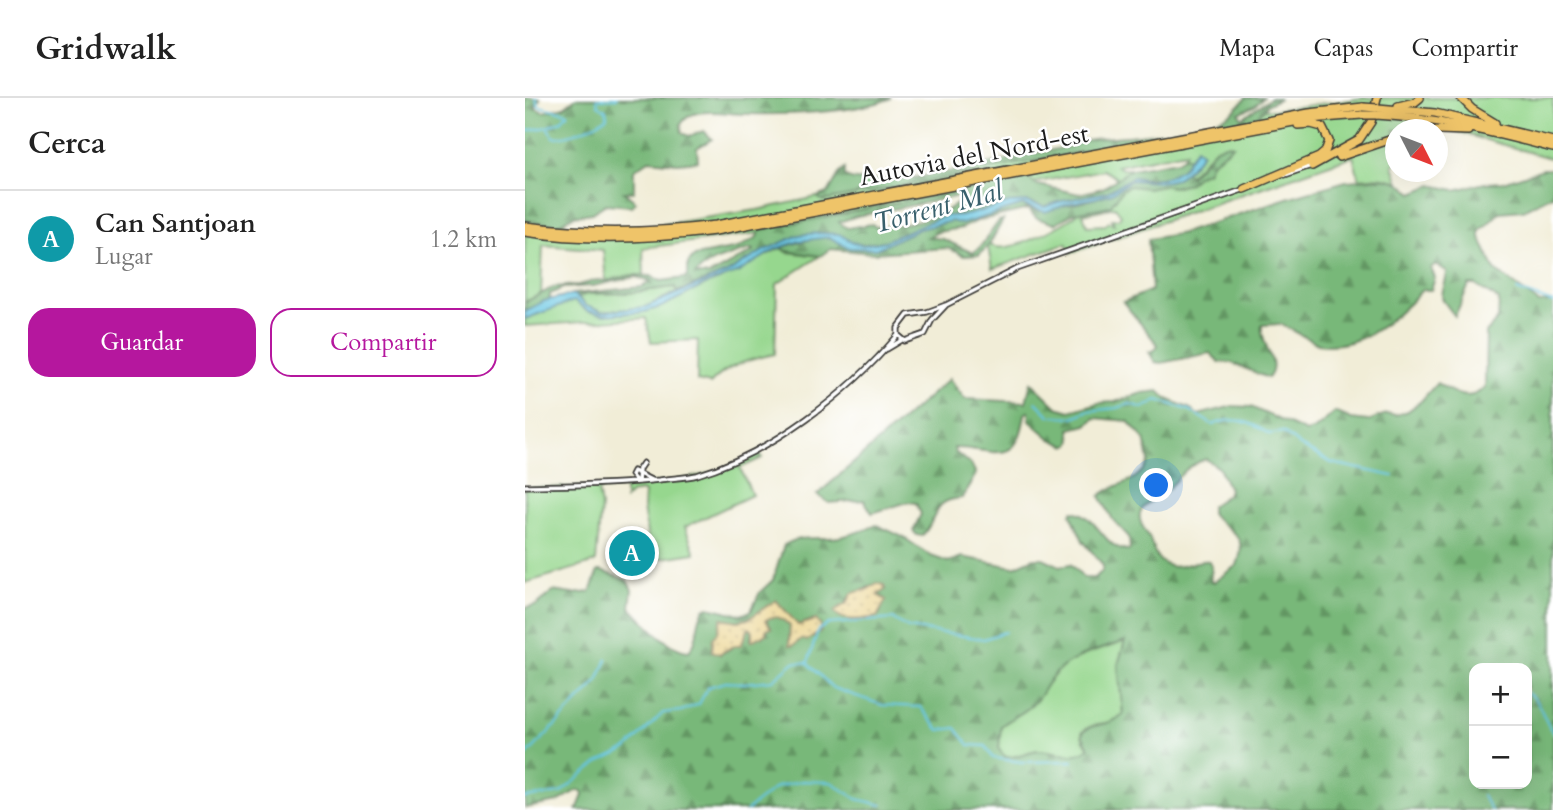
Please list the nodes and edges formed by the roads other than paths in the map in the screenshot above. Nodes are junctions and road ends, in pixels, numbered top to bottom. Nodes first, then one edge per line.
1 (1377, 98) edge
2 (1420, 98) edge
3 (1461, 98) edge
4 (1379, 110) junction
5 (1363, 111) junction
6 (1280, 125) junction
7 (1501, 128) junction
8 (1448, 130) edge
9 (1513, 138) junction
10 (1385, 141) edge
11 (1553, 141) edge
12 (1553, 148) edge
13 (1312, 166) junction
14 (1244, 189) junction
15 (525, 226) edge
16 (525, 232) edge
17 (946, 305) junction
18 (927, 312) junction
19 (932, 320) junction
20 (898, 335) junction
21 (902, 340) junction
22 (882, 352) junction
23 (632, 473) junction
24 (639, 475) junction
25 (653, 481) junction
26 (638, 482) junction
27 (624, 483) junction
28 (525, 486) edge

1 - 13 highway
2 - 4 highway
3 - 7 highway
4 - 5 highway, Autovia del Nord-est, bridge
4 - 7 highway, Autovia del Nord-est
4 - 9 highway, Autovia del Nord-est
5 - 6 highway, Autovia del Nord-est
5 - 15 highway, Autovia del Nord-est
6 - 14 highway
6 - 16 highway, Autovia del Nord-est
7 - 11 highway, Autovia del Nord-est
8 - 9 highway
9 - 12 highway, Autovia del Nord-est
10 - 13 highway
13 - 14 street
14 - 17 street
17 - 18 street
17 - 19 street
18 - 19 street
18 - 20 street
19 - 21 street
20 - 21 street
20 - 22 street
21 - 22 street
22 - 25 street
23 - 24 street
23 - 24 street
23 - 26 street
23 - 27 street
24 - 25 street
24 - 26 street
25 - 26 street
26 - 27 street
27 - 28 street

